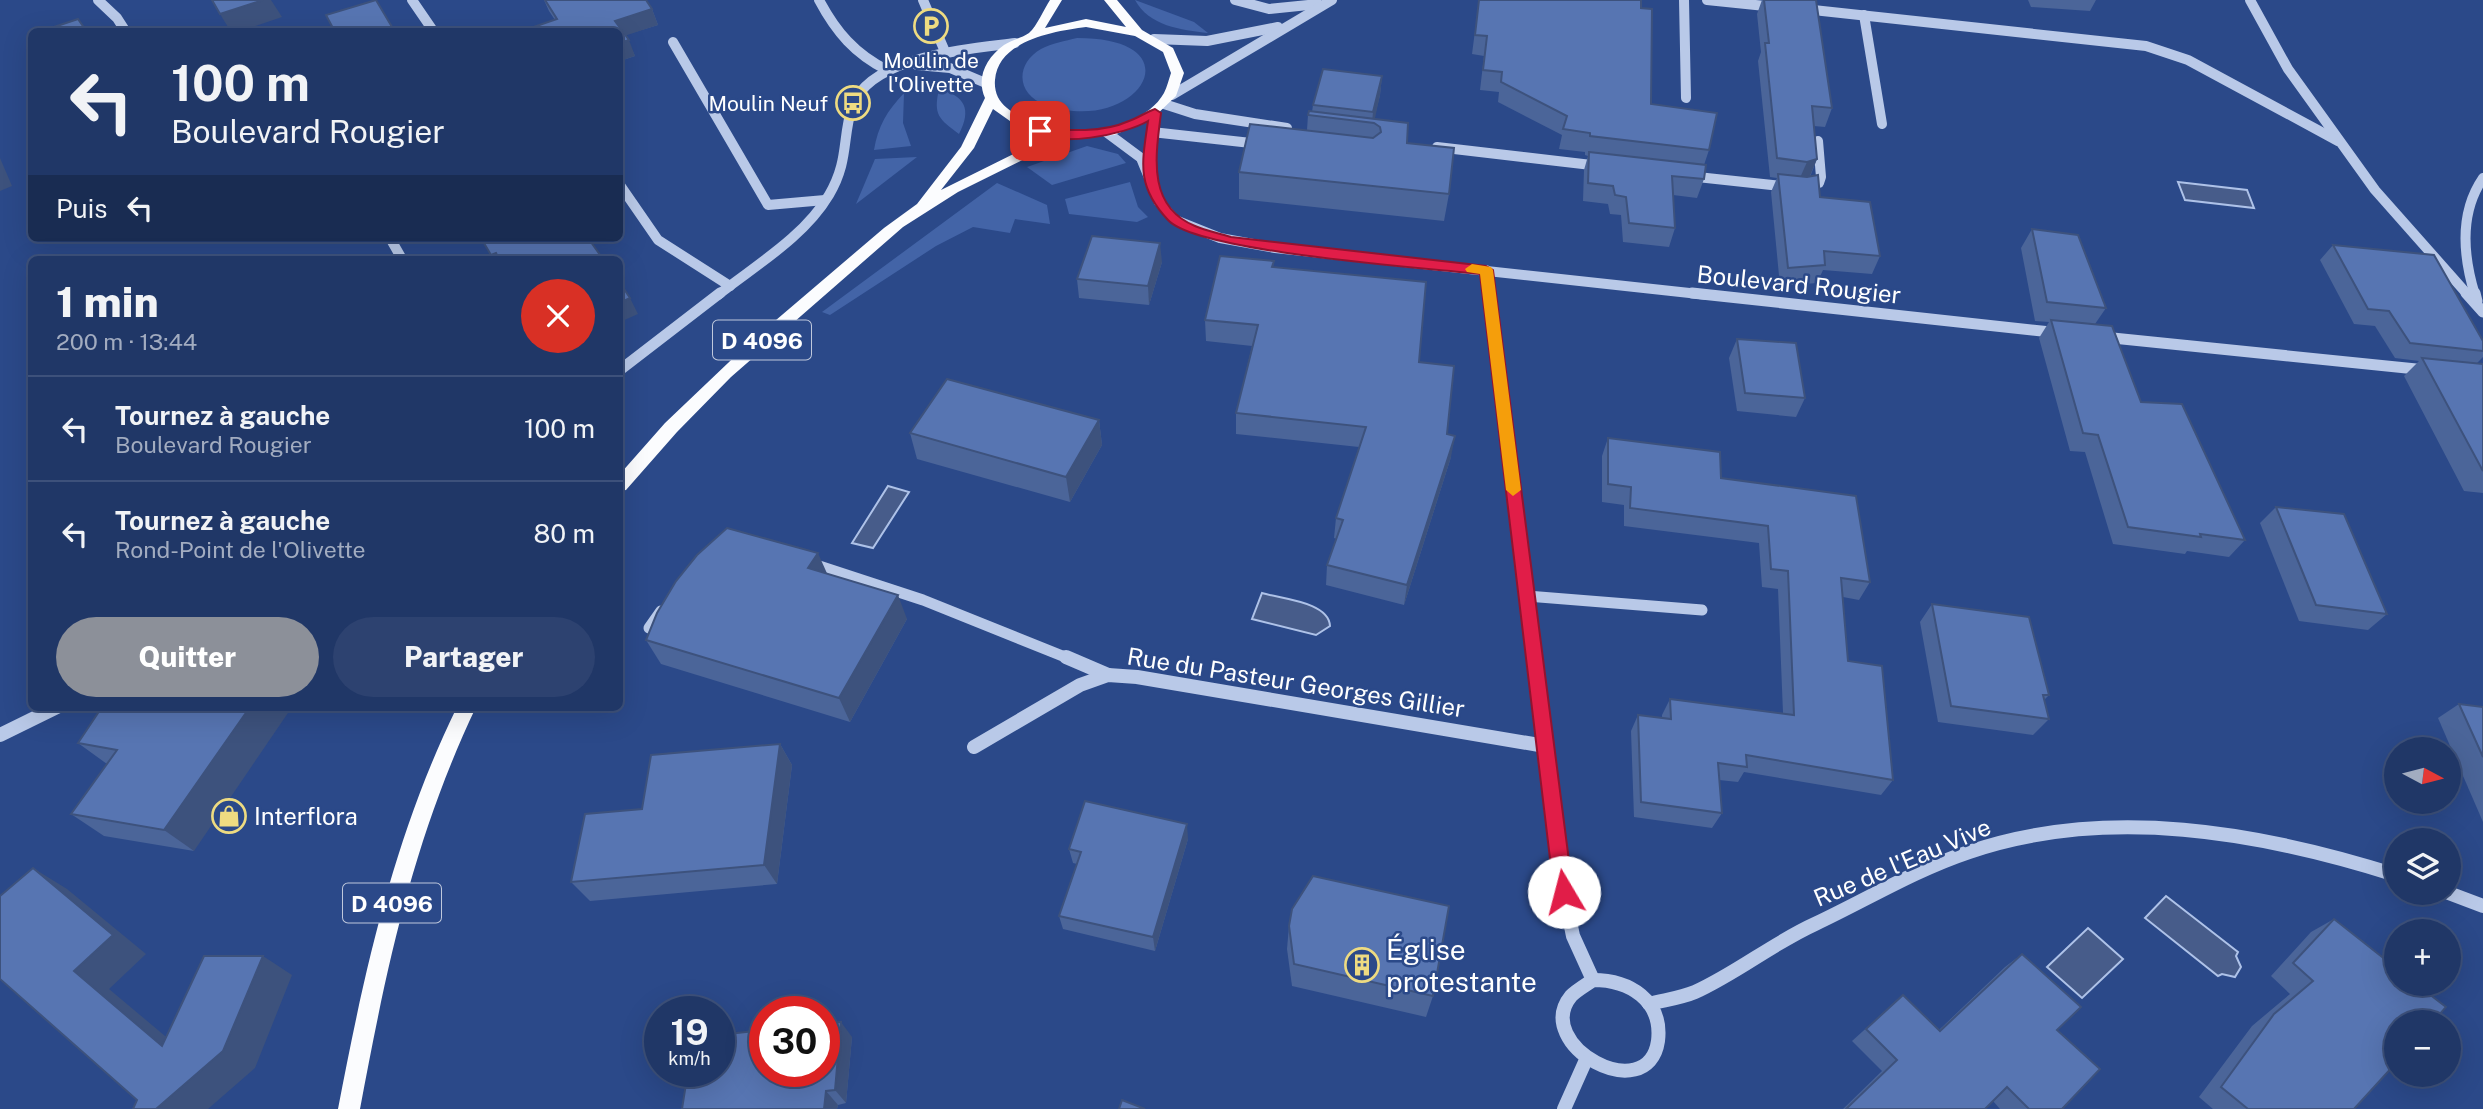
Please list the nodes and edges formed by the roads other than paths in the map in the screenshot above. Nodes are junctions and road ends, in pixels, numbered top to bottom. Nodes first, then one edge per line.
1 (98, 0) edge
2 (412, 0) edge
3 (819, 0) edge
4 (923, 0) edge
5 (1056, 0) edge
6 (1110, 0) edge
7 (1235, 0) edge
8 (1684, 0) edge
9 (1707, 0) edge
10 (2250, 0) edge
11 (1331, 1) edge
12 (1785, 8) edge
13 (1798, 9) edge
14 (1864, 15) junction
15 (1289, 24) junction
16 (123, 28) edge
17 (431, 28) edge
18 (1137, 31) junction
19 (1035, 33) junction
20 (1154, 39) junction
21 (673, 42) dead end
22 (1015, 43) junction
23 (946, 54) junction
24 (906, 65) junction
25 (887, 70) junction
26 (988, 84) junction
27 (1686, 98) dead end
28 (992, 99) junction
29 (1164, 104) junction
30 (1882, 124) dead end
31 (1299, 130) edge
32 (1106, 132) junction
33 (1152, 132) junction
34 (1065, 134) junction
35 (1818, 141) edge
36 (2339, 141) junction
37 (1278, 146) edge
38 (1432, 146) edge
39 (1608, 167) edge
40 (1148, 169) junction
41 (1676, 174) edge
42 (2483, 178) edge
43 (623, 189) edge
44 (825, 200) junction
45 (917, 211) junction
46 (1486, 270) junction
47 (730, 286) junction
48 (2481, 309) edge
49 (2074, 334) edge
50 (2088, 335) edge
51 (623, 368) edge
52 (2442, 372) edge
53 (623, 481) edge
54 (800, 560) edge
55 (1527, 596) junction
56 (669, 597) edge
57 (1702, 610) dead end
58 (649, 628) edge
59 (1108, 675) junction
60 (49, 711) edge
61 (465, 711) edge
62 (0, 735) edge
63 (1545, 746) junction
64 (974, 747) dead end
65 (2384, 872) edge
66 (2461, 898) edge
67 (2483, 906) edge
68 (1593, 980) junction
69 (1648, 1004) junction
70 (1586, 1062) junction
71 (349, 1109) edge
72 (1564, 1109) edge

1 - 16 street
2 - 17 street
3 - 25 street
4 - 23 street
5 - 19 main road
6 - 18 main road
7 - 11 street
8 - 27 street
9 - 12 street
10 - 36 street
11 - 15 street
13 - 14 street
14 - 30 street
14 - 36 street
15 - 20 street
15 - 29 street
18 - 19 main road
18 - 20 main road
19 - 22 main road
20 - 29 main road
21 - 44 street
22 - 23 street
22 - 26 main road
23 - 24 street
24 - 25 street
24 - 26 street
25 - 44 street
26 - 28 main road
28 - 34 main road
28 - 45 main road, D 4096
29 - 31 street
29 - 32 main road
29 - 33 street, Boulevard Rougier
32 - 34 main road
32 - 40 street, Boulevard Rougier
33 - 37 street
33 - 40 street, Boulevard Rougier
34 - 45 main road, D 4096
35 - 41 street
36 - 48 street
38 - 39 street
40 - 46 street, Boulevard Rougier
42 - 48 street
43 - 47 street
44 - 47 street
45 - 53 main road, D 4096
46 - 49 street, Boulevard Rougier
46 - 55 street
47 - 51 street
50 - 52 street
54 - 59 street
55 - 57 street
55 - 63 street
56 - 58 street
59 - 63 street, Rue du Pasteur Georges Gillier
59 - 64 street, Rue du Pasteur Georges Gillier
60 - 62 street
61 - 71 main road, D 4096
63 - 68 street
65 - 69 street, Rue de l'Eau Vive
66 - 67 street
68 - 69 street
68 - 70 street
69 - 70 street
70 - 72 street

